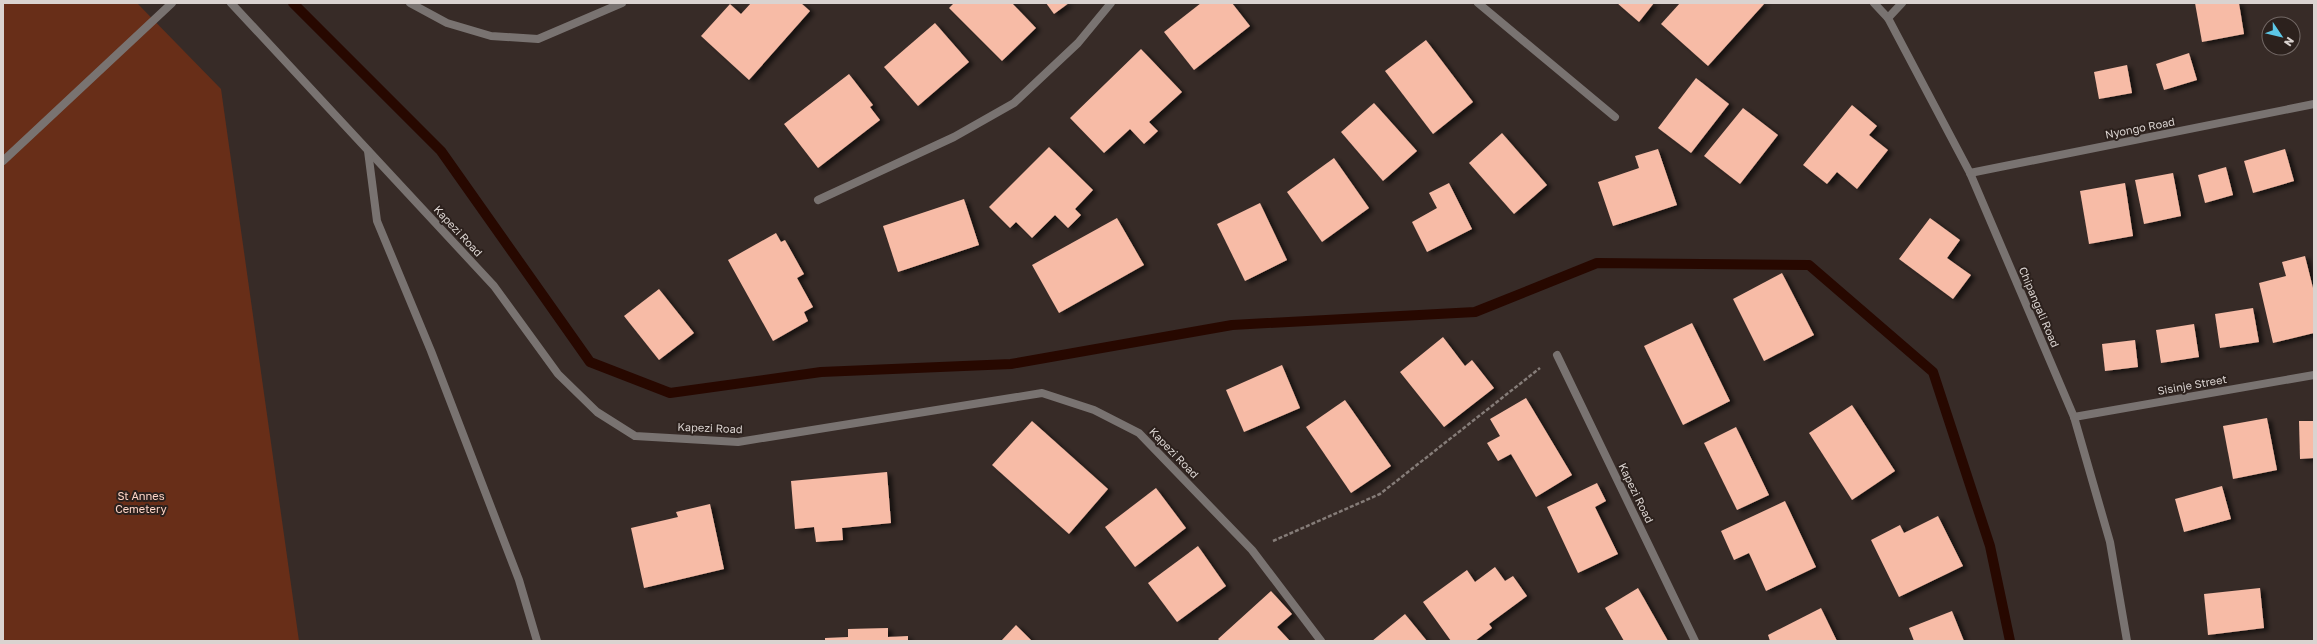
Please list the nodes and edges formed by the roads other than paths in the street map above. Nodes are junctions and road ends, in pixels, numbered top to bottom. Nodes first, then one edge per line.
1 (172, 3) edge
2 (231, 3) edge
3 (410, 3) edge
4 (622, 3) edge
5 (1111, 3) edge
6 (1478, 3) edge
7 (1874, 3) edge
8 (1902, 3) edge
9 (1888, 18) junction
10 (2314, 104) edge
11 (1615, 117) dead end
12 (368, 151) junction
13 (3, 161) edge
14 (1970, 173) junction
15 (818, 200) dead end
16 (1557, 355) road end
17 (2314, 375) edge
18 (2074, 417) junction
19 (537, 641) edge
20 (1321, 641) edge
21 (1694, 641) edge
22 (2127, 641) edge

1 - 13 street
2 - 12 street, Kapezi Road
3 - 4 street
5 - 15 street
6 - 11 street
7 - 9 street, Chipangali Road
8 - 9 street
9 - 14 street, Chipangali Road
10 - 14 street, Nyongo Road
12 - 19 street
12 - 20 street, Kapezi Road
14 - 18 street, Chipangali Road
16 - 21 street, Kapezi Road
17 - 18 street, Sisinje Street
18 - 22 street, Chipangali Road

